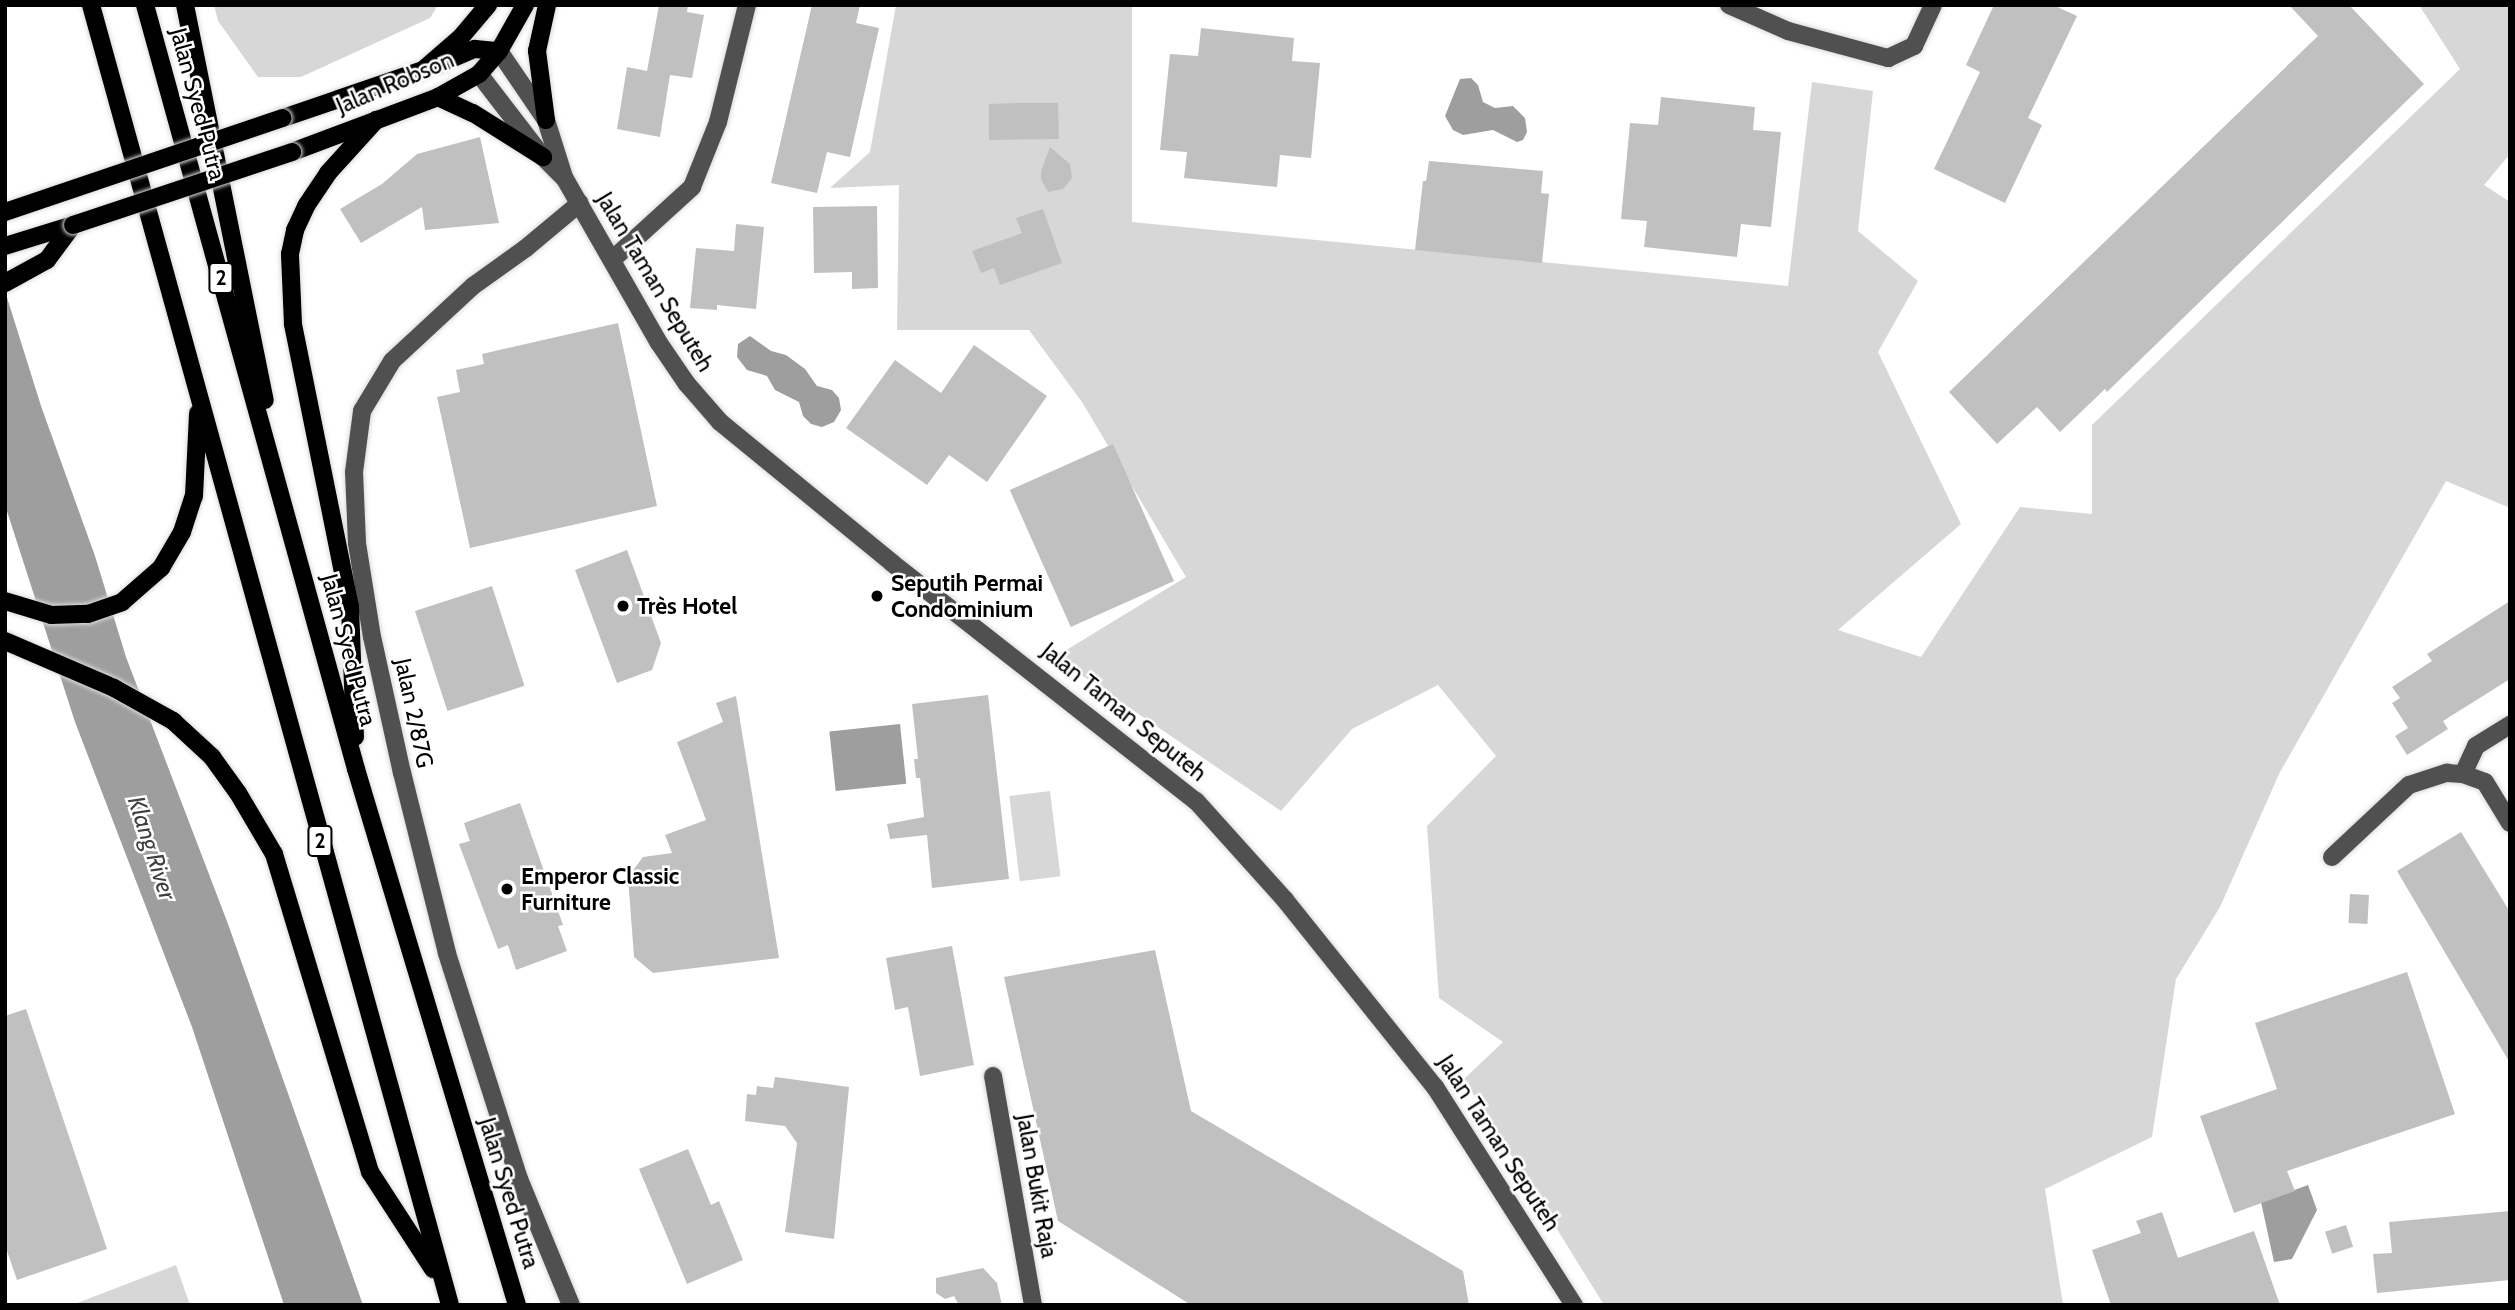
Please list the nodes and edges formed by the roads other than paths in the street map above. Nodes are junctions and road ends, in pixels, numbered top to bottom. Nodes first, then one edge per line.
1 (91, 5) edge
2 (145, 5) edge
3 (185, 5) edge
4 (488, 5) edge
5 (494, 5) edge
6 (526, 5) edge
7 (547, 5) edge
8 (747, 5) edge
9 (1729, 5) edge
10 (1933, 5) edge
11 (475, 49) junction
12 (499, 51) junction
13 (423, 70) junction
14 (478, 74) junction
15 (438, 96) junction
16 (376, 120) junction
17 (546, 120) junction
18 (543, 157) junction
19 (565, 179) junction
20 (580, 203) junction
21 (5, 212) edge
22 (73, 225) junction
23 (5, 246) edge
24 (613, 259) junction
25 (5, 283) edge
26 (198, 397) junction
27 (296, 551) junction
28 (5, 601) edge
29 (5, 641) edge
30 (2510, 725) edge
31 (356, 769) junction
32 (2463, 774) junction
33 (2510, 823) edge
34 (2332, 857) dead end
35 (993, 1076) dead end
36 (442, 1284) junction
37 (450, 1305) edge
38 (517, 1305) edge
39 (571, 1305) edge
40 (1033, 1305) edge
41 (1574, 1305) edge

1 - 26 main road, 2
2 - 27 main road, Jalan Syed Putra / 2
3 - 27 main road
4 - 13 main road, Jalan Robson
5 - 11 main road
6 - 12 main road, Jalan Robson
7 - 17 main road
8 - 24 street
9 - 10 street
11 - 12 main road
11 - 13 main road
11 - 14 main road
12 - 14 main road, Jalan Robson
12 - 17 street, Jalan Taman Seputeh
13 - 21 main road, Jalan Robson, bridge
14 - 15 main road, Jalan Robson
14 - 18 street, Jalan Taman Seputeh
15 - 16 main road, Jalan Robson
15 - 18 main road
16 - 22 main road, Jalan Robson, bridge
16 - 31 main road
17 - 19 street, Jalan Taman Seputeh
18 - 19 street, Jalan Taman Seputeh
19 - 20 street, Jalan Taman Seputeh
20 - 24 street, Jalan Taman Seputeh
20 - 39 street, Jalan 2/87G
22 - 23 main road, Jalan Robson
22 - 25 main road
24 - 41 street, Jalan Taman Seputeh
26 - 28 main road
26 - 36 main road, 2
27 - 31 main road, Jalan Syed Putra / 2
29 - 36 main road
30 - 32 street
31 - 38 main road, Jalan Syed Putra / 2
32 - 33 street
32 - 34 street
35 - 40 street, Jalan Bukit Raja
36 - 37 main road, 2

